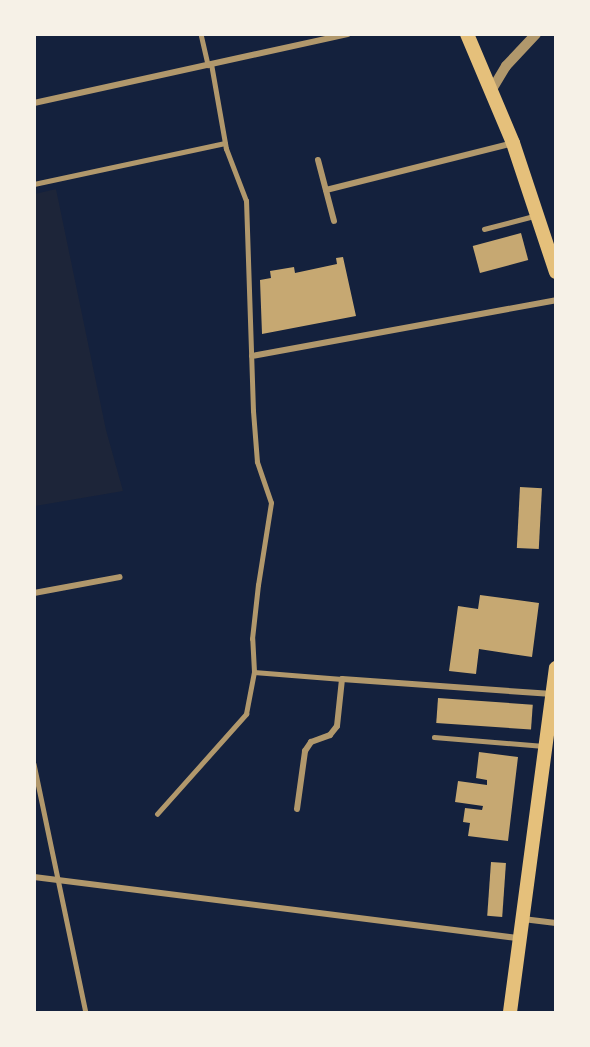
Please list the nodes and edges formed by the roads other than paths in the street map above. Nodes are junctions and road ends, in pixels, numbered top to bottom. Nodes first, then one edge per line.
1 (201, 34) edge
2 (348, 34) edge
3 (467, 34) edge
4 (536, 34) edge
5 (210, 65) junction
6 (491, 91) junction
7 (34, 103) edge
8 (225, 143) junction
9 (513, 143) junction
10 (318, 160) dead end
11 (34, 184) edge
12 (326, 190) junction
13 (539, 215) junction
14 (334, 221) dead end
15 (484, 229) dead end
16 (555, 272) edge
17 (555, 300) edge
18 (252, 356) junction
19 (120, 577) dead end
20 (34, 593) edge
21 (555, 668) edge
22 (254, 672) junction
23 (342, 679) junction
24 (552, 694) junction
25 (434, 738) dead end
26 (544, 746) junction
27 (34, 764) edge
28 (297, 809) dead end
29 (157, 814) dead end
30 (34, 877) edge
31 (56, 879) junction
32 (522, 919) junction
33 (555, 923) edge
34 (520, 938) junction
35 (86, 1012) edge
36 (510, 1012) edge

1 - 5 lane
2 - 5 street
3 - 6 main road
4 - 6 street
5 - 7 street
5 - 8 lane
6 - 9 main road
8 - 11 lane
8 - 18 lane
9 - 12 street
9 - 13 main road
10 - 12 street
12 - 14 street
13 - 15 lane
13 - 16 main road
17 - 18 street
18 - 22 lane
19 - 20 street
21 - 24 main road
22 - 23 lane
22 - 29 lane
23 - 24 street
23 - 28 street
24 - 26 main road
25 - 26 lane
26 - 32 main road
27 - 31 lane
30 - 31 street
31 - 34 street
31 - 35 lane
32 - 33 street
32 - 34 main road
34 - 36 main road

